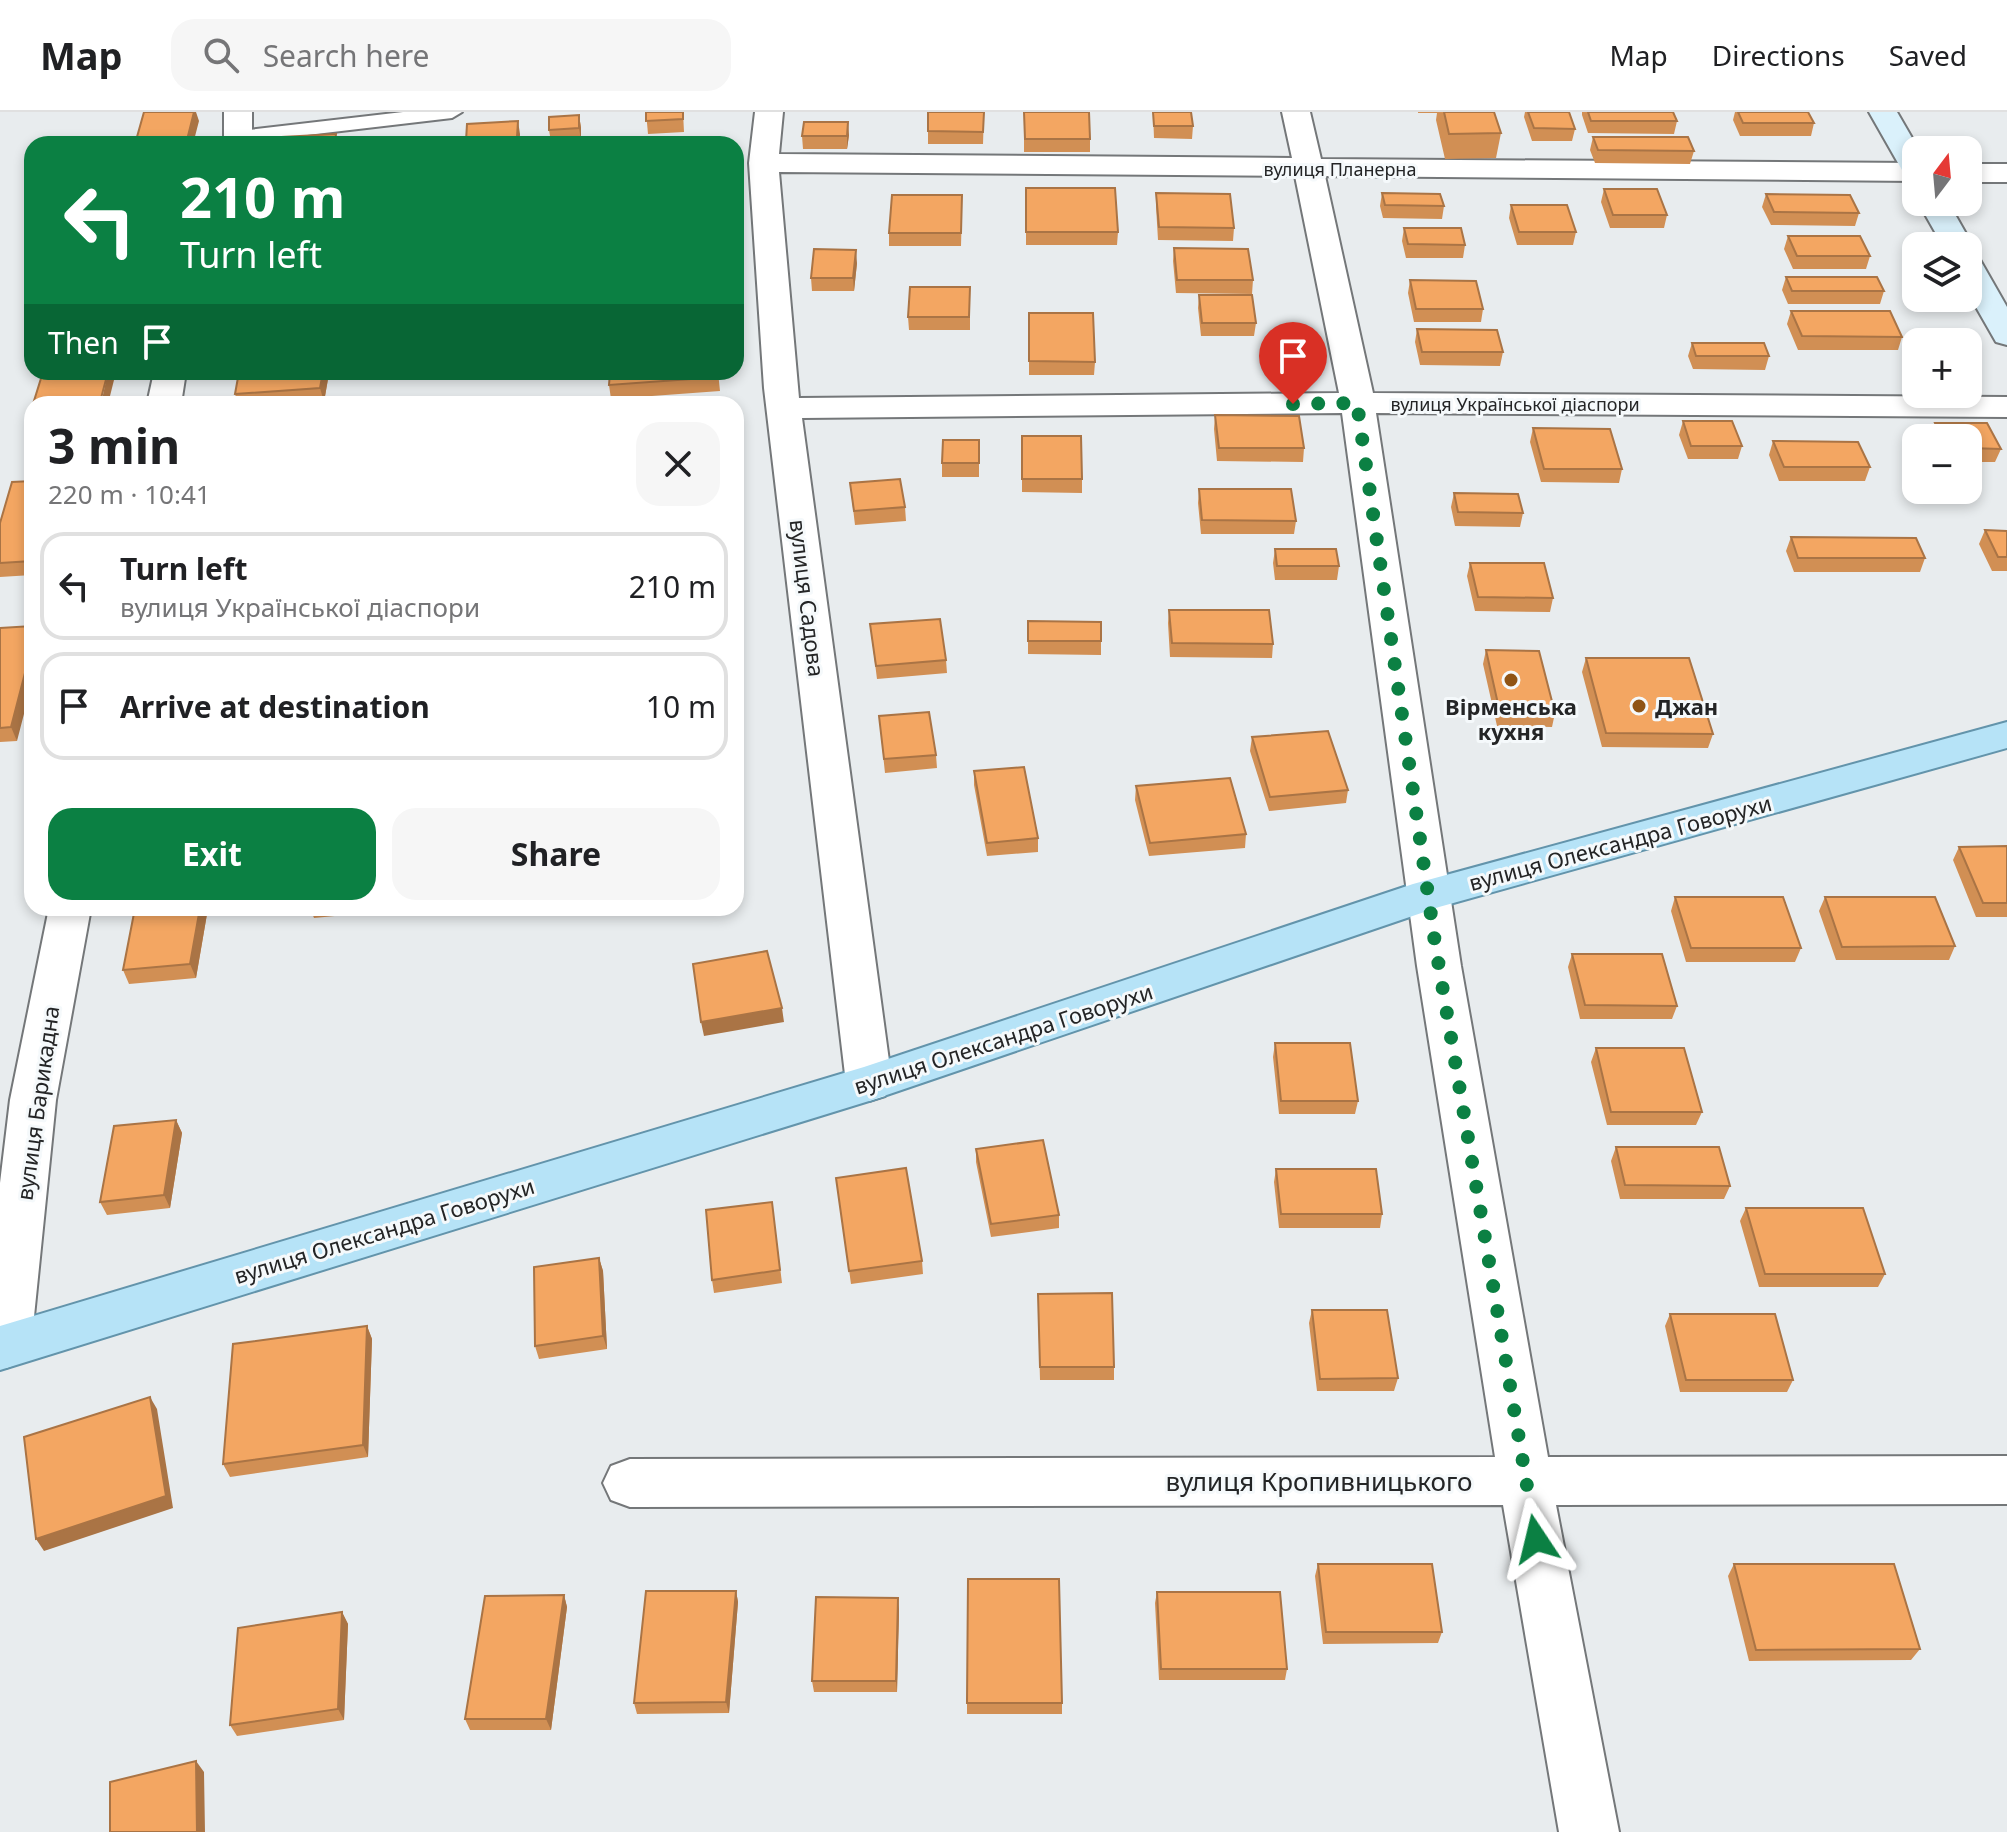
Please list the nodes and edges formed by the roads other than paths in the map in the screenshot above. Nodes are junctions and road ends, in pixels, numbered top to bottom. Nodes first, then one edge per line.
1 (452, 112) edge
2 (769, 112) edge
3 (1296, 112) edge
4 (1883, 112) edge
5 (239, 131) edge
6 (1902, 146) edge
7 (764, 163) junction
8 (1308, 169) junction
9 (1902, 171) edge
10 (1982, 173) edge
11 (2007, 173) edge
12 (1982, 290) edge
13 (2007, 335) edge
14 (1357, 403) junction
15 (2007, 407) edge
16 (784, 408) junction
17 (2007, 735) edge
18 (1428, 895) junction
19 (68, 916) edge
20 (869, 1083) junction
21 (3, 1347) edge
22 (1525, 1480) junction
23 (2007, 1480) edge
24 (630, 1483) dead end
25 (1589, 1832) edge

1 - 5 lane
2 - 7 street, вулиця Садова
3 - 8 street
4 - 6 street
7 - 8 street, вулиця Планерна
7 - 16 street, вулиця Садова
8 - 9 street, вулиця Планерна
8 - 14 street
10 - 11 street
12 - 13 street
14 - 15 street, вулиця Української діаспори
14 - 16 street, вулиця Української діаспори
14 - 18 street
16 - 20 street, вулиця Садова
17 - 18 main road, вулиця Олександра Говорухи
18 - 20 main road, вулиця Олександра Говорухи
18 - 22 street
19 - 21 street, вулиця Барикадна
20 - 21 main road, вулиця Олександра Говорухи
22 - 23 street, вулиця Кропивницького
22 - 24 street, вулиця Кропивницького
22 - 25 street

